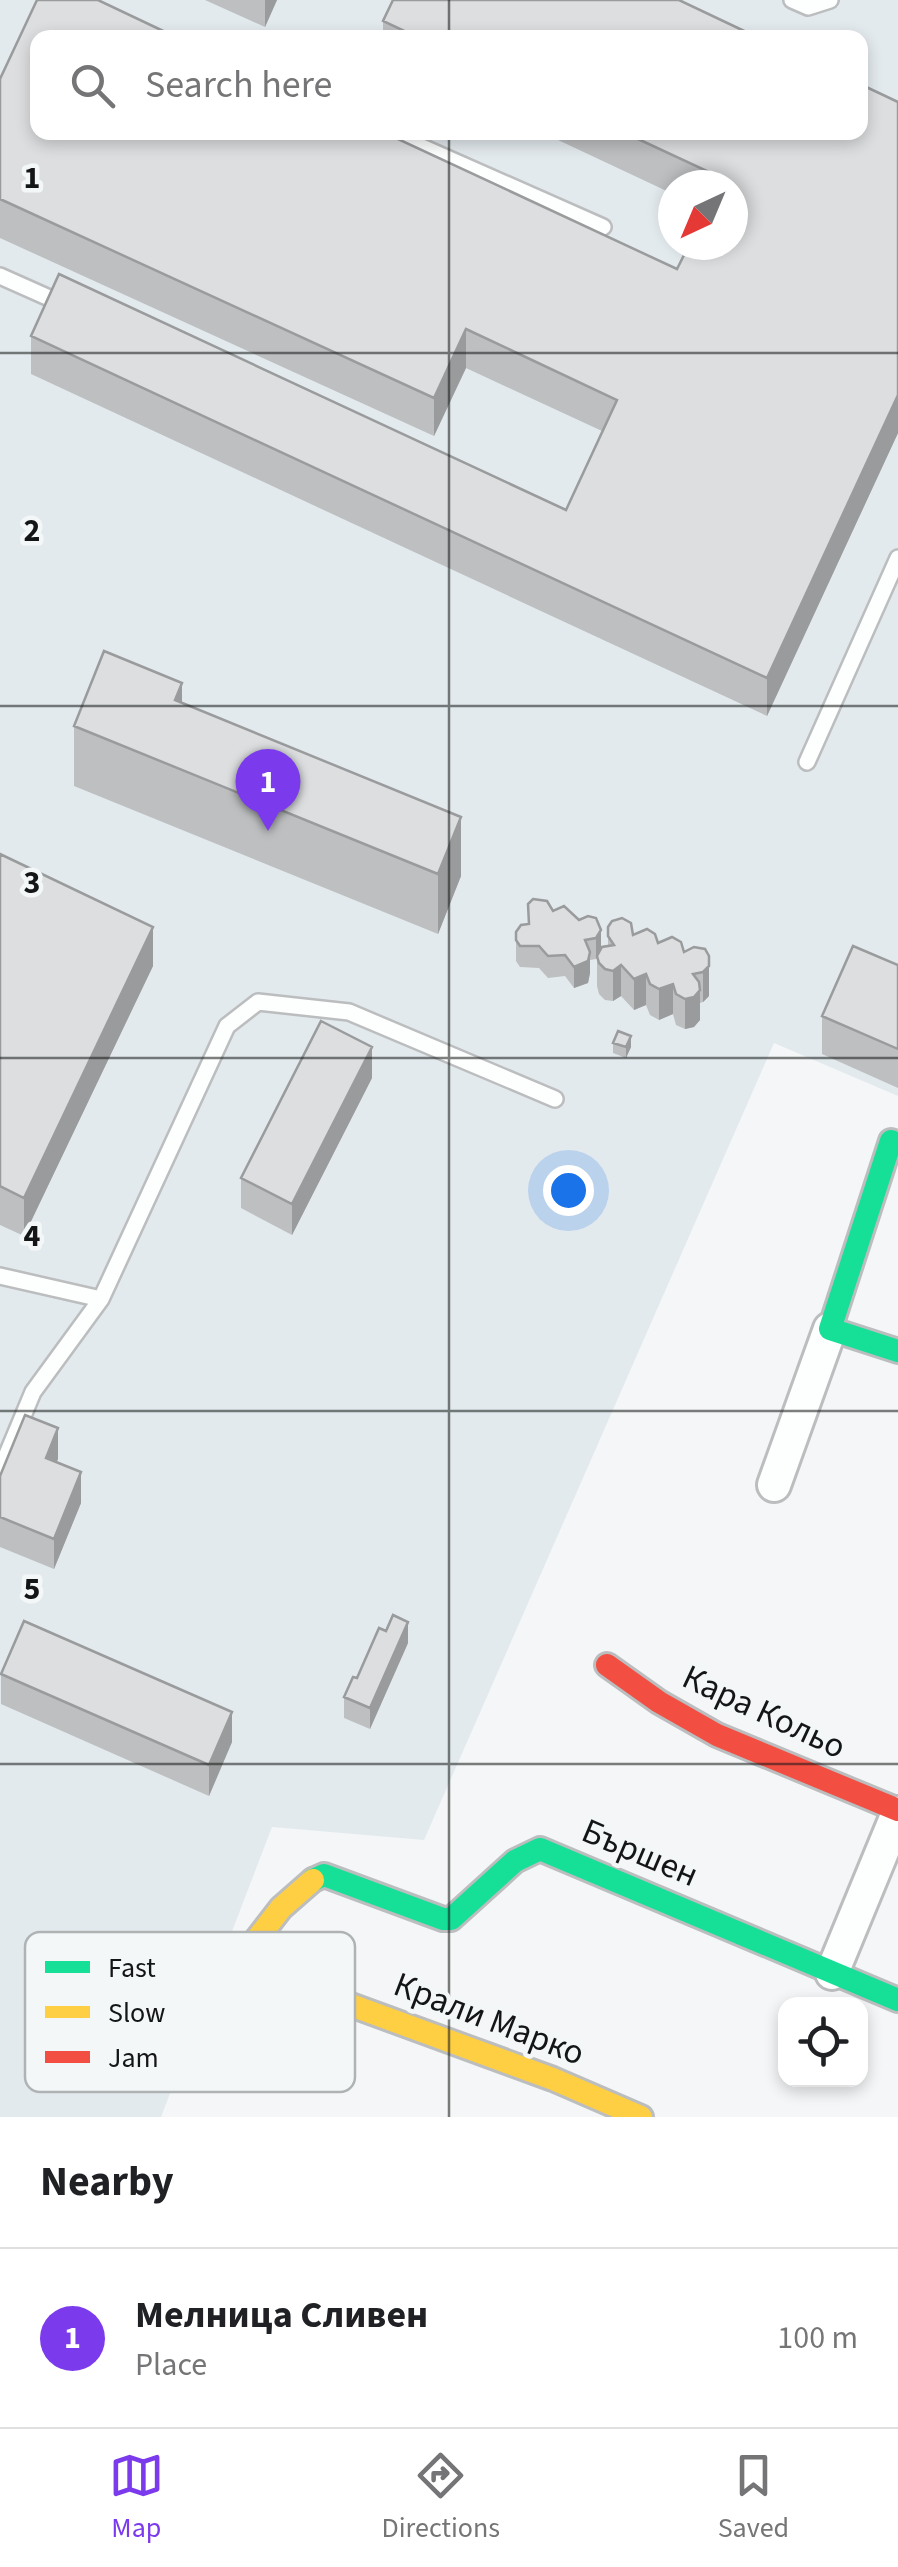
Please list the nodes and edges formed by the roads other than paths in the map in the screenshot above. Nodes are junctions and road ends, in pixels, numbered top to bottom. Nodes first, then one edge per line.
1 (792, 0) edge
2 (830, 0) edge
3 (406, 140) edge
4 (603, 227) dead end
5 (0, 276) edge
6 (89, 315) edge
7 (898, 558) edge
8 (808, 762) dead end
9 (555, 1099) dead end
10 (892, 1141) dead end
11 (0, 1276) edge
12 (101, 1299) junction
13 (830, 1328) junction
14 (898, 1352) edge
15 (0, 1471) edge
16 (774, 1485) dead end
17 (607, 1665) dead end
18 (898, 1812) edge
19 (264, 1932) edge
20 (832, 1973) junction
21 (898, 2000) edge
22 (355, 2006) edge
23 (641, 2117) edge

1 - 2 lane
3 - 4 lane
5 - 6 lane
7 - 8 lane
9 - 12 lane
10 - 13 street
11 - 12 lane
12 - 15 lane
13 - 14 street
13 - 16 street
17 - 18 street, Кара Кольо
18 - 20 street
19 - 20 street, Бършен
20 - 21 street, Бършен
22 - 23 street, Крали Марко

